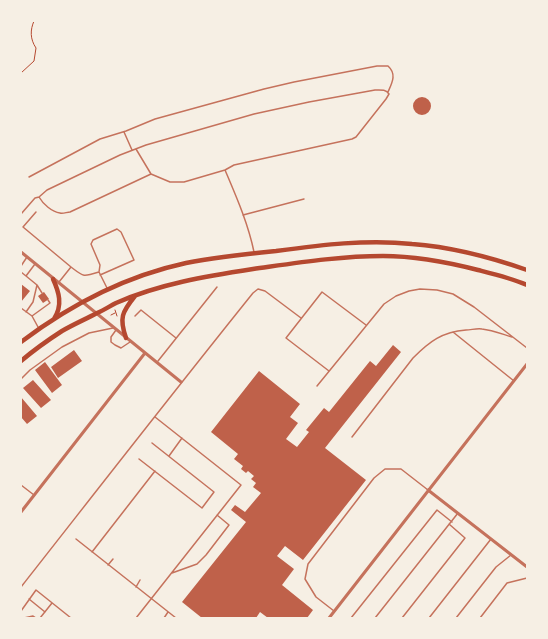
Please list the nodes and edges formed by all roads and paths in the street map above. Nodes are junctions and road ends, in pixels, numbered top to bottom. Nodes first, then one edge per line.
1 (34, 21) edge
2 (21, 73) edge
3 (388, 92) junction
4 (124, 132) junction
5 (136, 149) junction
6 (132, 150) junction
7 (225, 170) junction
8 (151, 174) junction
9 (29, 176) dead end
10 (39, 197) junction
11 (304, 199) dead end
12 (36, 212) dead end
13 (21, 214) edge
14 (243, 215) junction
15 (21, 225) edge
16 (23, 227) junction
17 (21, 252) edge
18 (255, 253) junction
19 (27, 257) junction
20 (35, 264) junction
21 (21, 266) edge
22 (71, 267) junction
23 (527, 270) edge
24 (21, 272) edge
25 (99, 272) junction
26 (100, 275) junction
27 (26, 276) junction
28 (53, 279) junction
29 (58, 283) junction
30 (37, 285) junction
31 (527, 285) edge
32 (217, 286) dead end
33 (108, 289) junction
34 (42, 293) dead end
35 (137, 295) junction
36 (48, 300) dead end
37 (82, 302) junction
38 (21, 308) edge
39 (115, 310) dead end
40 (26, 312) junction
41 (116, 312) junction
42 (96, 314) junction
43 (111, 315) dead end
44 (32, 316) junction
45 (135, 316) dead end
46 (301, 318) junction
47 (54, 319) junction
48 (118, 319) dead end
49 (366, 325) junction
50 (39, 329) junction
51 (114, 329) junction
52 (453, 332) junction
53 (126, 338) junction
54 (176, 338) junction
55 (514, 338) junction
56 (21, 342) edge
57 (131, 342) junction
58 (527, 348) edge
59 (145, 353) junction
60 (21, 361) edge
61 (156, 363) junction
62 (527, 364) edge
63 (329, 371) junction
64 (21, 379) edge
65 (514, 380) junction
66 (181, 382) junction
67 (317, 386) dead end
68 (155, 417) junction
69 (352, 437) dead end
70 (182, 438) junction
71 (152, 443) dead end
72 (168, 456) junction
73 (139, 459) dead end
74 (155, 472) junction
75 (21, 485) edge
76 (428, 490) junction
77 (34, 495) junction
78 (21, 512) edge
79 (458, 513) junction
80 (217, 515) junction
81 (452, 522) junction
82 (449, 524) junction
83 (491, 539) junction
84 (76, 540) dead end
85 (92, 552) junction
86 (511, 554) junction
87 (113, 559) dead end
88 (108, 565) junction
89 (527, 567) edge
90 (172, 573) junction
91 (527, 578) edge
92 (140, 580) dead end
93 (21, 587) edge
94 (136, 587) junction
95 (29, 599) junction
96 (151, 599) junction
97 (52, 603) junction
98 (21, 611) edge
99 (334, 611) junction
100 (45, 612) junction
101 (168, 612) junction
102 (24, 618) edge
103 (36, 618) edge
104 (40, 618) edge
105 (71, 618) edge
106 (136, 618) edge
107 (164, 618) edge
108 (176, 618) edge
109 (329, 618) edge
110 (351, 618) edge
111 (375, 618) edge
112 (402, 618) edge
113 (429, 618) edge
114 (456, 618) edge
115 (480, 618) edge

1 - 2 path
3 - 4 lane
3 - 5 lane
3 - 7 lane
4 - 6 lane
4 - 9 lane
5 - 6 lane
5 - 8 lane
6 - 10 lane
7 - 8 lane
7 - 14 lane
8 - 10 lane
10 - 13 lane
11 - 14 lane
12 - 16 lane
14 - 18 lane
15 - 16 lane
16 - 22 lane
17 - 19 street
18 - 23 main road
18 - 33 main road
19 - 20 street
19 - 21 lane
20 - 27 lane
20 - 28 street
22 - 25 lane
22 - 29 lane
24 - 27 lane
25 - 26 lane
25 - 26 lane
26 - 33 lane
27 - 30 lane
28 - 29 street
28 - 47 main road
29 - 37 street
30 - 34 lane
30 - 40 lane
31 - 35 main road
32 - 54 lane
33 - 37 main road
35 - 42 main road
35 - 53 main road
36 - 44 lane
37 - 42 street
37 - 47 main road
38 - 40 lane
39 - 41 path
40 - 44 lane
41 - 43 path
41 - 48 path
42 - 51 street
42 - 60 main road
44 - 50 lane
45 - 54 lane
46 - 49 lane
46 - 63 lane
46 - 66 lane
47 - 50 main road
49 - 55 lane
49 - 63 lane
50 - 56 main road
51 - 53 street
51 - 57 lane
51 - 64 lane
52 - 55 lane
52 - 65 lane
52 - 69 lane
53 - 57 street
54 - 61 lane
55 - 58 lane
57 - 59 street
59 - 61 street
59 - 77 street
61 - 66 street
62 - 65 street
63 - 67 lane
65 - 76 street
66 - 68 lane
68 - 70 lane
68 - 93 lane
70 - 72 lane
70 - 80 lane
71 - 72 lane
72 - 74 lane
73 - 74 lane
74 - 85 lane
75 - 77 lane
76 - 79 street
76 - 99 street
76 - 99 lane
77 - 78 street
79 - 81 lane
79 - 83 street
80 - 90 lane
80 - 90 lane
81 - 82 lane
81 - 110 lane
82 - 111 lane
82 - 112 lane
83 - 86 street
83 - 113 lane
84 - 85 lane
85 - 88 lane
86 - 89 street
86 - 114 lane
87 - 88 lane
88 - 94 lane
90 - 96 lane
91 - 115 lane
92 - 94 lane
94 - 96 lane
95 - 97 lane
95 - 98 lane
95 - 100 lane
96 - 101 lane
96 - 106 lane
97 - 100 lane
97 - 105 lane
99 - 109 street
100 - 104 lane
101 - 107 lane
101 - 108 lane
102 - 103 lane

